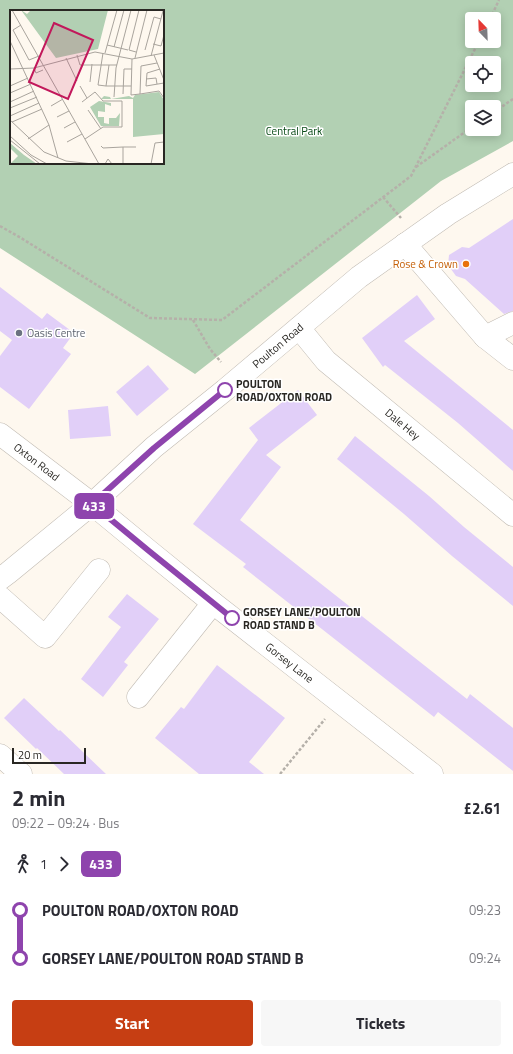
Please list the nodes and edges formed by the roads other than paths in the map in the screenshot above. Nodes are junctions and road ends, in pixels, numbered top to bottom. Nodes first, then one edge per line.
1 (513, 174) edge
2 (405, 244) junction
3 (513, 323) edge
4 (299, 328) junction
5 (485, 337) junction
6 (513, 358) edge
7 (0, 434) edge
8 (92, 504) junction
9 (513, 515) edge
10 (99, 570) dead end
11 (0, 579) edge
12 (0, 597) edge
13 (214, 603) junction
14 (138, 697) dead end
15 (0, 755) edge
16 (20, 774) edge
17 (432, 774) edge

1 - 2 main road, Poulton Road
2 - 4 main road, Poulton Road
2 - 5 main road
3 - 5 main road
4 - 8 main road, Poulton Road
4 - 9 main road, Dale Hey
5 - 6 main road
7 - 8 main road, Oxton Road
8 - 11 main road, Poulton Road
8 - 13 main road, Gorsey Lane
10 - 12 main road
13 - 14 main road
13 - 17 main road, Gorsey Lane
15 - 16 main road

